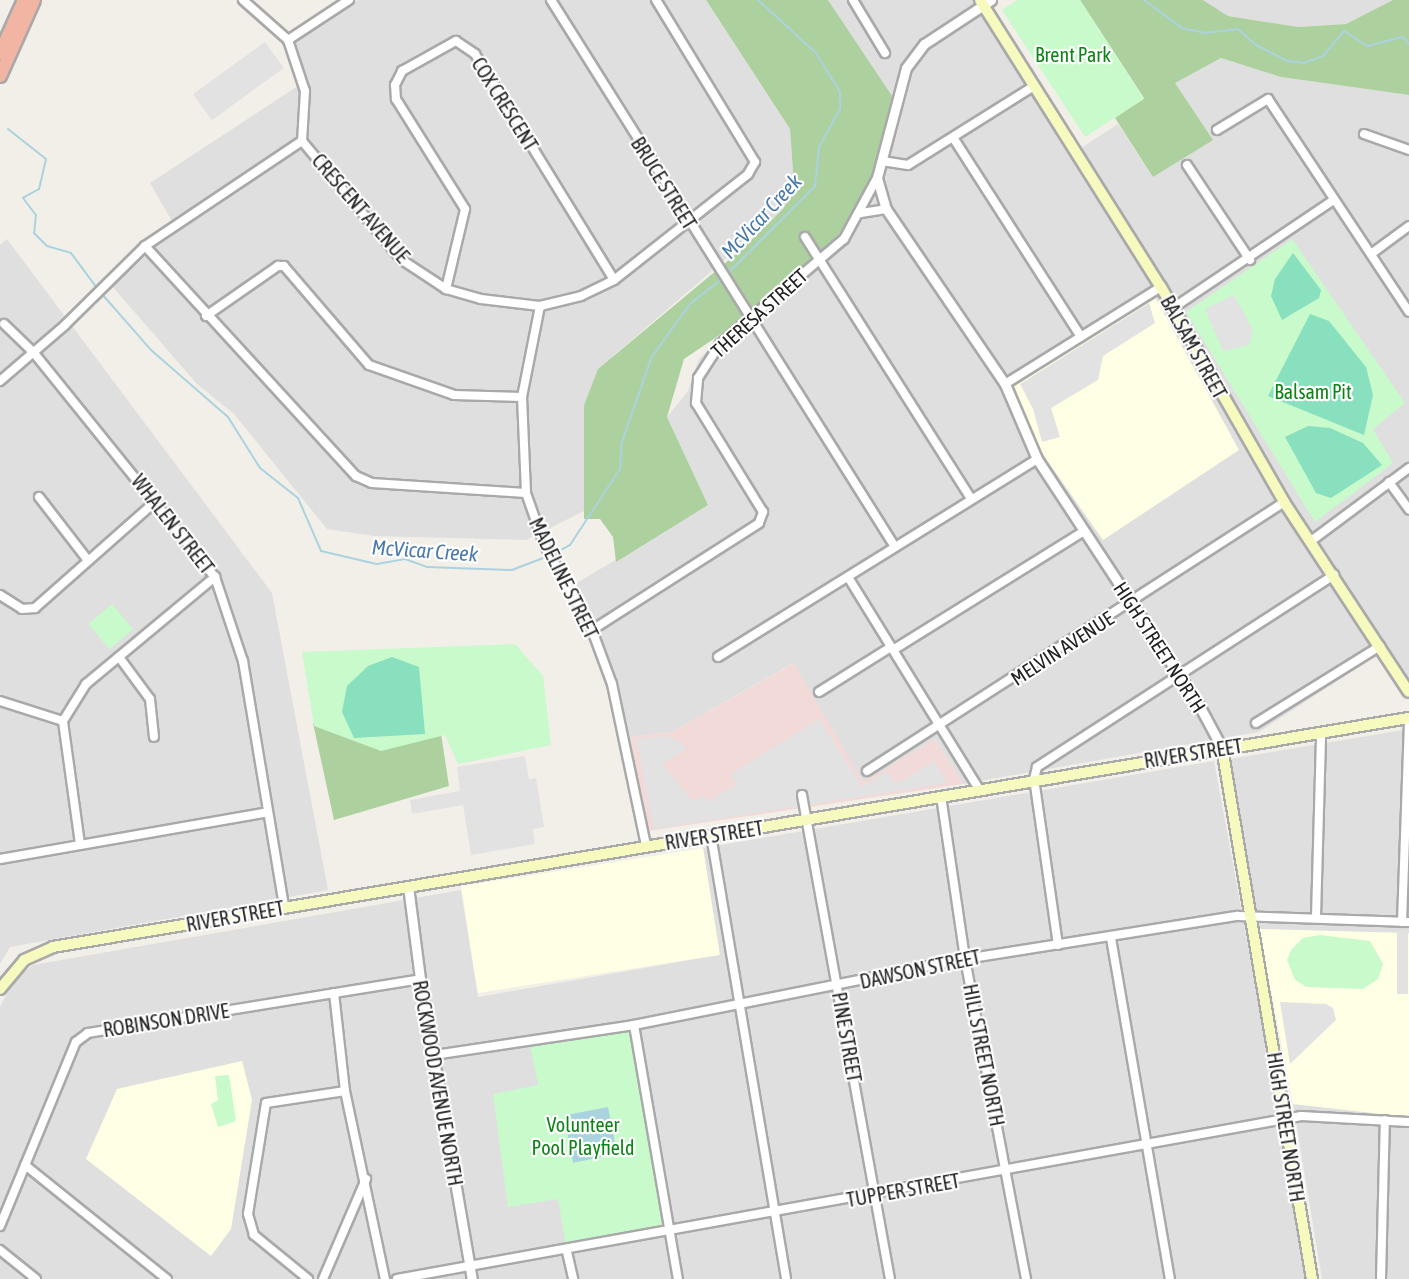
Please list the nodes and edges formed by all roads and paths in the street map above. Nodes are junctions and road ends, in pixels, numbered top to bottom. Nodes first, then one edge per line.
1 (24, 0) edge
2 (34, 0) edge
3 (243, 0) edge
4 (349, 0) edge
5 (551, 0) edge
6 (656, 0) edge
7 (852, 0) edge
8 (985, 2) edge
9 (288, 40) junction
10 (0, 53) edge
11 (885, 53) dead end
12 (0, 76) edge
13 (1034, 86) junction
14 (1217, 130) dead end
15 (1364, 134) dead end
16 (954, 139) junction
17 (302, 141) junction
18 (1409, 150) edge
19 (882, 161) junction
20 (1187, 165) dead end
21 (877, 178) junction
22 (1334, 200) junction
23 (886, 209) junction
24 (861, 213) junction
25 (687, 219) junction
26 (1409, 226) edge
27 (805, 237) dead end
28 (145, 246) junction
29 (1371, 254) junction
30 (818, 260) junction
31 (1251, 260) junction
32 (614, 280) junction
33 (1161, 287) junction
34 (446, 289) junction
35 (540, 306) junction
36 (1173, 308) junction
37 (1409, 312) edge
38 (206, 316) junction
39 (748, 318) junction
40 (4, 324) dead end
41 (1080, 337) junction
42 (34, 353) junction
43 (0, 381) edge
44 (1005, 384) junction
45 (522, 398) junction
46 (1037, 459) junction
47 (1409, 468) edge
48 (1389, 482) junction
49 (525, 493) junction
50 (39, 497) dead end
51 (971, 499) junction
52 (156, 501) junction
53 (1284, 502) junction
54 (1409, 510) edge
55 (1084, 531) junction
56 (1311, 541) junction
57 (895, 547) junction
58 (87, 559) junction
59 (1334, 575) junction
60 (215, 577) junction
61 (848, 577) junction
62 (0, 596) edge
63 (1131, 604) junction
64 (592, 630) junction
65 (1380, 646) junction
66 (892, 648) junction
67 (119, 657) junction
68 (718, 657) dead end
69 (1180, 676) junction
70 (819, 692) dead end
71 (1409, 692) edge
72 (0, 701) edge
73 (1409, 718) edge
74 (63, 721) junction
75 (1256, 723) dead end
76 (941, 726) junction
77 (1409, 726) edge
78 (1321, 733) junction
79 (154, 737) dead end
80 (1222, 748) junction
81 (867, 771) dead end
82 (1034, 779) junction
83 (979, 789) junction
84 (802, 795) dead end
85 (941, 796) junction
86 (268, 812) junction
87 (809, 819) junction
88 (711, 835) junction
89 (80, 844) junction
90 (646, 846) junction
91 (0, 859) edge
92 (408, 886) junction
93 (284, 908) junction
94 (1252, 916) junction
95 (1316, 917) junction
96 (1405, 922) edge
97 (1111, 938) junction
98 (1058, 945) junction
99 (965, 958) junction
100 (420, 979) junction
101 (837, 986) junction
102 (0, 989) edge
103 (334, 993) junction
104 (740, 1003) junction
105 (634, 1026) junction
106 (434, 1055) junction
107 (345, 1091) junction
108 (1284, 1120) junction
109 (1385, 1120) junction
110 (1409, 1122) edge
111 (1146, 1146) junction
112 (25, 1165) junction
113 (1007, 1171) junction
114 (367, 1178) junction
115 (875, 1196) junction
116 (775, 1212) junction
117 (0, 1226) edge
118 (668, 1231) junction
119 (0, 1250) edge
120 (567, 1252) junction
121 (469, 1264) junction
122 (36, 1279) edge
123 (167, 1279) edge
124 (308, 1279) edge
125 (323, 1279) edge
126 (385, 1279) edge
127 (397, 1279) edge
128 (472, 1279) edge
129 (573, 1279) edge
130 (678, 1279) edge
131 (786, 1279) edge
132 (890, 1279) edge
133 (1026, 1279) edge
134 (1170, 1279) edge
135 (1312, 1279) edge
136 (1381, 1279) edge

1 - 10 highway
2 - 12 highway
3 - 9 street
4 - 9 street
5 - 25 street, BRUCE STREET
6 - 25 street, CRESCENT AVENUE
7 - 11 street
8 - 13 main road, BALSAM STREET
8 - 19 street, THERESA STREET
9 - 17 street, CRESCENT AVENUE
13 - 16 street
13 - 33 main road, BALSAM STREET
14 - 22 street
15 - 18 street
16 - 19 street
16 - 41 street
17 - 28 street
17 - 34 street, CRESCENT AVENUE
19 - 21 street, THERESA STREET
20 - 31 street
21 - 23 street, HIGH STREET NORTH
21 - 24 street, THERESA STREET
22 - 29 street
22 - 31 street
23 - 24 street
23 - 44 street, HIGH STREET NORTH
24 - 30 street, THERESA STREET
25 - 32 street, CRESCENT AVENUE
25 - 39 street, BRUCE STREET
26 - 29 street
27 - 30 street
28 - 38 street
28 - 42 street
29 - 37 street
30 - 39 street, THERESA STREET
30 - 51 street
31 - 36 street
32 - 34 street, COX CRESCENT
32 - 35 street, CRESCENT AVENUE
33 - 36 main road, BALSAM STREET
33 - 41 street
34 - 35 street, CRESCENT AVENUE
35 - 45 street, MADELINE STREET
36 - 53 main road, BALSAM STREET
38 - 45 street
38 - 49 street
39 - 57 street, BRUCE STREET
39 - 64 street, THERESA STREET
40 - 42 street, WHALEN STREET
41 - 44 street
42 - 43 street
42 - 52 street, WHALEN STREET
44 - 46 street, HIGH STREET NORTH
45 - 49 street, MADELINE STREET
46 - 51 street
46 - 55 street, HIGH STREET NORTH
47 - 48 street
48 - 54 street
48 - 56 street
49 - 64 street, MADELINE STREET
50 - 58 street
51 - 57 street
52 - 58 street
52 - 60 street, WHALEN STREET
53 - 56 main road, BALSAM STREET
53 - 63 street, MELVIN AVENUE
55 - 63 street, HIGH STREET NORTH
55 - 66 street
56 - 59 main road, BALSAM STREET
57 - 61 street
58 - 62 street
59 - 65 main road, BALSAM STREET
59 - 69 street
60 - 67 street
60 - 86 street, WHALEN STREET
61 - 66 street
61 - 68 street
63 - 69 street, HIGH STREET NORTH
63 - 76 street, MELVIN AVENUE
64 - 90 street, MADELINE STREET
65 - 71 main road, BALSAM STREET
65 - 75 street
66 - 70 street
66 - 76 street
67 - 74 street
67 - 79 street
69 - 80 street, HIGH STREET NORTH
69 - 82 street
72 - 74 street
73 - 78 main road, RIVER STREET
74 - 89 street
76 - 81 street, MELVIN AVENUE
76 - 83 street
77 - 96 street
78 - 80 main road, RIVER STREET
78 - 95 street
80 - 82 main road, RIVER STREET
80 - 94 main road, HIGH STREET NORTH
82 - 83 main road, RIVER STREET
82 - 98 street
83 - 85 main road, RIVER STREET
84 - 87 street, PINE STREET
85 - 87 main road, RIVER STREET
85 - 99 street, HILL STREET NORTH
86 - 89 street
86 - 93 street, WHALEN STREET
87 - 88 main road, RIVER STREET
87 - 101 street, PINE STREET
88 - 90 main road, RIVER STREET
88 - 104 street
89 - 91 street
90 - 92 main road, RIVER STREET
92 - 93 main road, RIVER STREET
92 - 100 street, ROCKWOOD AVENUE NORTH
93 - 102 main road, RIVER STREET
94 - 95 street, DAWSON STREET
94 - 97 street, DAWSON STREET
94 - 108 main road, HIGH STREET NORTH
95 - 96 street, DAWSON STREET
97 - 98 street, DAWSON STREET
97 - 111 street
98 - 99 street, DAWSON STREET
99 - 101 street, DAWSON STREET
99 - 113 street, HILL STREET NORTH
100 - 103 street, ROBINSON DRIVE
100 - 106 street, ROCKWOOD AVENUE NORTH
101 - 104 street, DAWSON STREET
101 - 115 street, PINE STREET
103 - 107 street
103 - 112 street, ROBINSON DRIVE
104 - 105 street, DAWSON STREET
104 - 116 street
105 - 106 street, DAWSON STREET
105 - 118 street
106 - 121 street, ROCKWOOD AVENUE NORTH
107 - 114 street
107 - 124 street
108 - 109 street, TUPPER STREET
108 - 111 street, TUPPER STREET
108 - 135 main road, HIGH STREET NORTH
109 - 110 street, TUPPER STREET
109 - 136 street
111 - 113 street, TUPPER STREET
111 - 134 street
112 - 117 street, ROBINSON DRIVE
112 - 123 street
113 - 115 street, TUPPER STREET
113 - 133 street, HILL STREET NORTH
114 - 125 street
114 - 126 street
115 - 116 street, TUPPER STREET
115 - 132 street, PINE STREET
116 - 118 street, TUPPER STREET
116 - 131 street
118 - 120 street, TUPPER STREET
118 - 130 street
119 - 122 street
120 - 121 street, TUPPER STREET
120 - 129 street
121 - 127 street, TUPPER STREET
121 - 128 street, ROCKWOOD AVENUE NORTH

